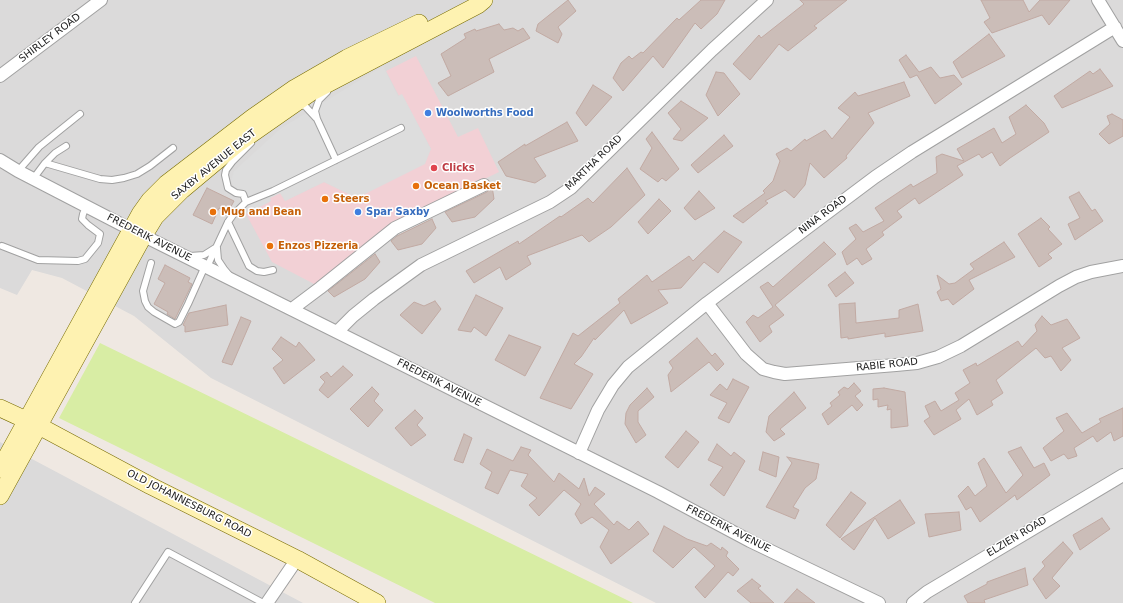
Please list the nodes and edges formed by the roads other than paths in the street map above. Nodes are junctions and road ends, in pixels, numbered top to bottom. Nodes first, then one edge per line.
1 (101, 0) edge
2 (467, 0) edge
3 (484, 0) edge
4 (767, 0) edge
5 (1098, 0) edge
6 (1115, 27) junction
7 (1123, 41) edge
8 (381, 56) junction
9 (0, 76) edge
10 (291, 106) junction
11 (80, 114) dead end
12 (317, 119) junction
13 (264, 125) junction
14 (401, 128) dead end
15 (66, 146) dead end
16 (173, 148) dead end
17 (0, 160) edge
18 (336, 160) junction
19 (45, 163) junction
20 (18, 171) junction
21 (33, 179) junction
22 (484, 185) dead end
23 (246, 202) junction
24 (86, 207) junction
25 (228, 222) junction
26 (138, 232) junction
27 (218, 244) junction
28 (2, 246) dead end
29 (185, 256) junction
30 (151, 263) dead end
31 (206, 266) junction
32 (1123, 266) edge
33 (273, 270) dead end
34 (238, 283) junction
35 (707, 303) junction
36 (292, 308) junction
37 (338, 332) junction
38 (0, 408) edge
39 (33, 424) junction
40 (579, 453) junction
41 (0, 469) edge
42 (1123, 475) edge
43 (0, 496) edge
44 (297, 559) junction
45 (373, 602) edge
46 (135, 603) edge
47 (263, 603) edge
48 (267, 603) edge
49 (879, 603) edge
50 (913, 603) edge

1 - 9 street, SHIRLEY ROAD
2 - 26 street, SAXBY AVENUE EAST
3 - 8 street, SAXBY AVENUE EAST
4 - 37 street, MARTHA ROAD
5 - 6 street
6 - 7 street
6 - 35 street, NINA ROAD
8 - 10 street, SAXBY AVENUE EAST
8 - 12 lane
10 - 12 lane
10 - 13 street, SAXBY AVENUE EAST
11 - 20 lane
12 - 18 lane
13 - 23 lane
13 - 26 street, SAXBY AVENUE EAST
14 - 18 lane
15 - 19 lane
16 - 19 lane
17 - 20 street, FREDERIK AVENUE
18 - 23 lane
19 - 21 lane
20 - 21 street, FREDERIK AVENUE
21 - 24 street, FREDERIK AVENUE
22 - 36 street
23 - 25 lane
24 - 26 street, FREDERIK AVENUE
24 - 28 lane
25 - 27 lane
25 - 33 lane
26 - 29 street, FREDERIK AVENUE
26 - 39 street, SAXBY AVENUE EAST
27 - 29 lane
27 - 31 lane
27 - 34 lane
29 - 31 street, FREDERIK AVENUE
30 - 31 lane
31 - 34 street, FREDERIK AVENUE
32 - 35 street, RABIE ROAD
34 - 36 street, FREDERIK AVENUE
35 - 40 street, NINA ROAD
36 - 37 street, FREDERIK AVENUE
37 - 40 street, FREDERIK AVENUE
38 - 39 street, OLD JOHANNESBURG ROAD
39 - 41 street
39 - 43 street
39 - 44 street, OLD JOHANNESBURG ROAD
40 - 49 street, FREDERIK AVENUE
42 - 50 street, ELZIEN ROAD
44 - 45 street, OLD JOHANNESBURG ROAD
44 - 48 street
46 - 47 lane

